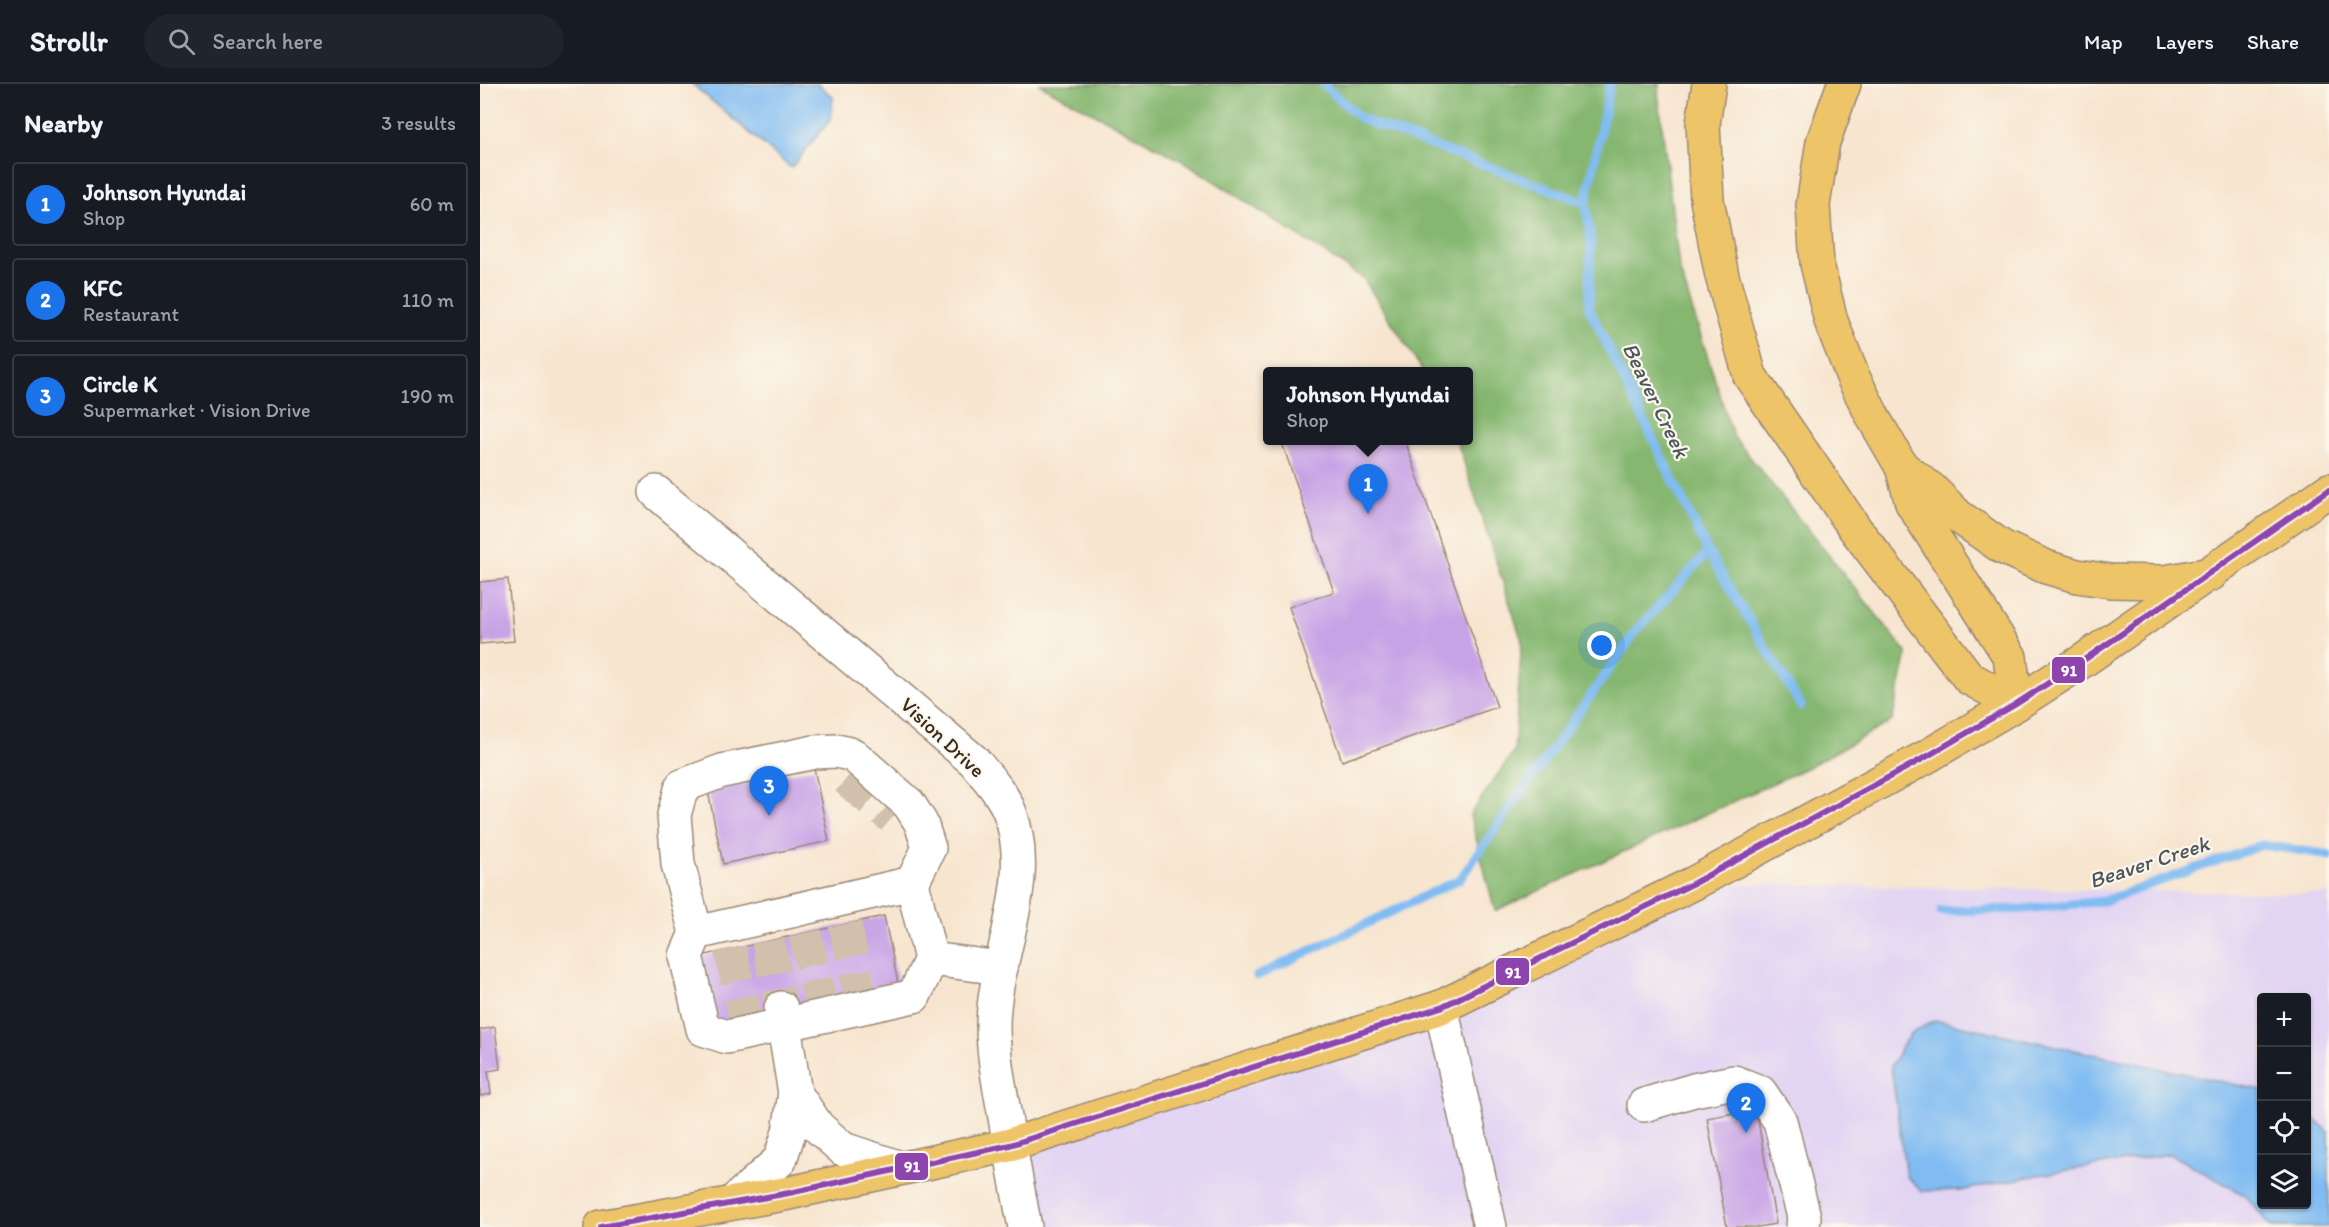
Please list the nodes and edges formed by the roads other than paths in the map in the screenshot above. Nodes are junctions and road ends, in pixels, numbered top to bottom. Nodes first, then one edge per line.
1 (1709, 84) edge
2 (1844, 84) edge
3 (1902, 467) junction
4 (2329, 490) edge
5 (656, 492) dead end
6 (2211, 574) junction
7 (2016, 704) junction
8 (815, 753) junction
9 (846, 779) tunnel mouth
10 (892, 818) tunnel mouth
11 (929, 848) junction
12 (912, 883) junction
13 (717, 936) junction
14 (931, 959) junction
15 (1001, 968) junction
16 (1441, 1007) junction
17 (782, 1017) junction
18 (795, 1093) junction
19 (1644, 1105) dead end
20 (1010, 1145) junction
21 (901, 1168) junction
22 (732, 1203) junction
23 (601, 1227) edge
24 (1025, 1227) edge
25 (1490, 1227) edge
26 (1803, 1227) edge

1 - 7 main road
2 - 3 main road
3 - 6 main road
3 - 7 main road
4 - 6 main road
5 - 15 street, Vision Drive
6 - 7 main road
7 - 16 main road
8 - 9 street
8 - 11 street
8 - 13 street
10 - 11 street
11 - 12 street
12 - 13 street
12 - 14 street
13 - 17 street
14 - 15 street
14 - 17 street
15 - 20 street, Vision Drive
16 - 20 main road
16 - 25 street
17 - 18 street
18 - 21 street
18 - 22 street
19 - 26 street
20 - 21 main road
20 - 24 street, Vision Drive
21 - 22 main road
22 - 23 main road

